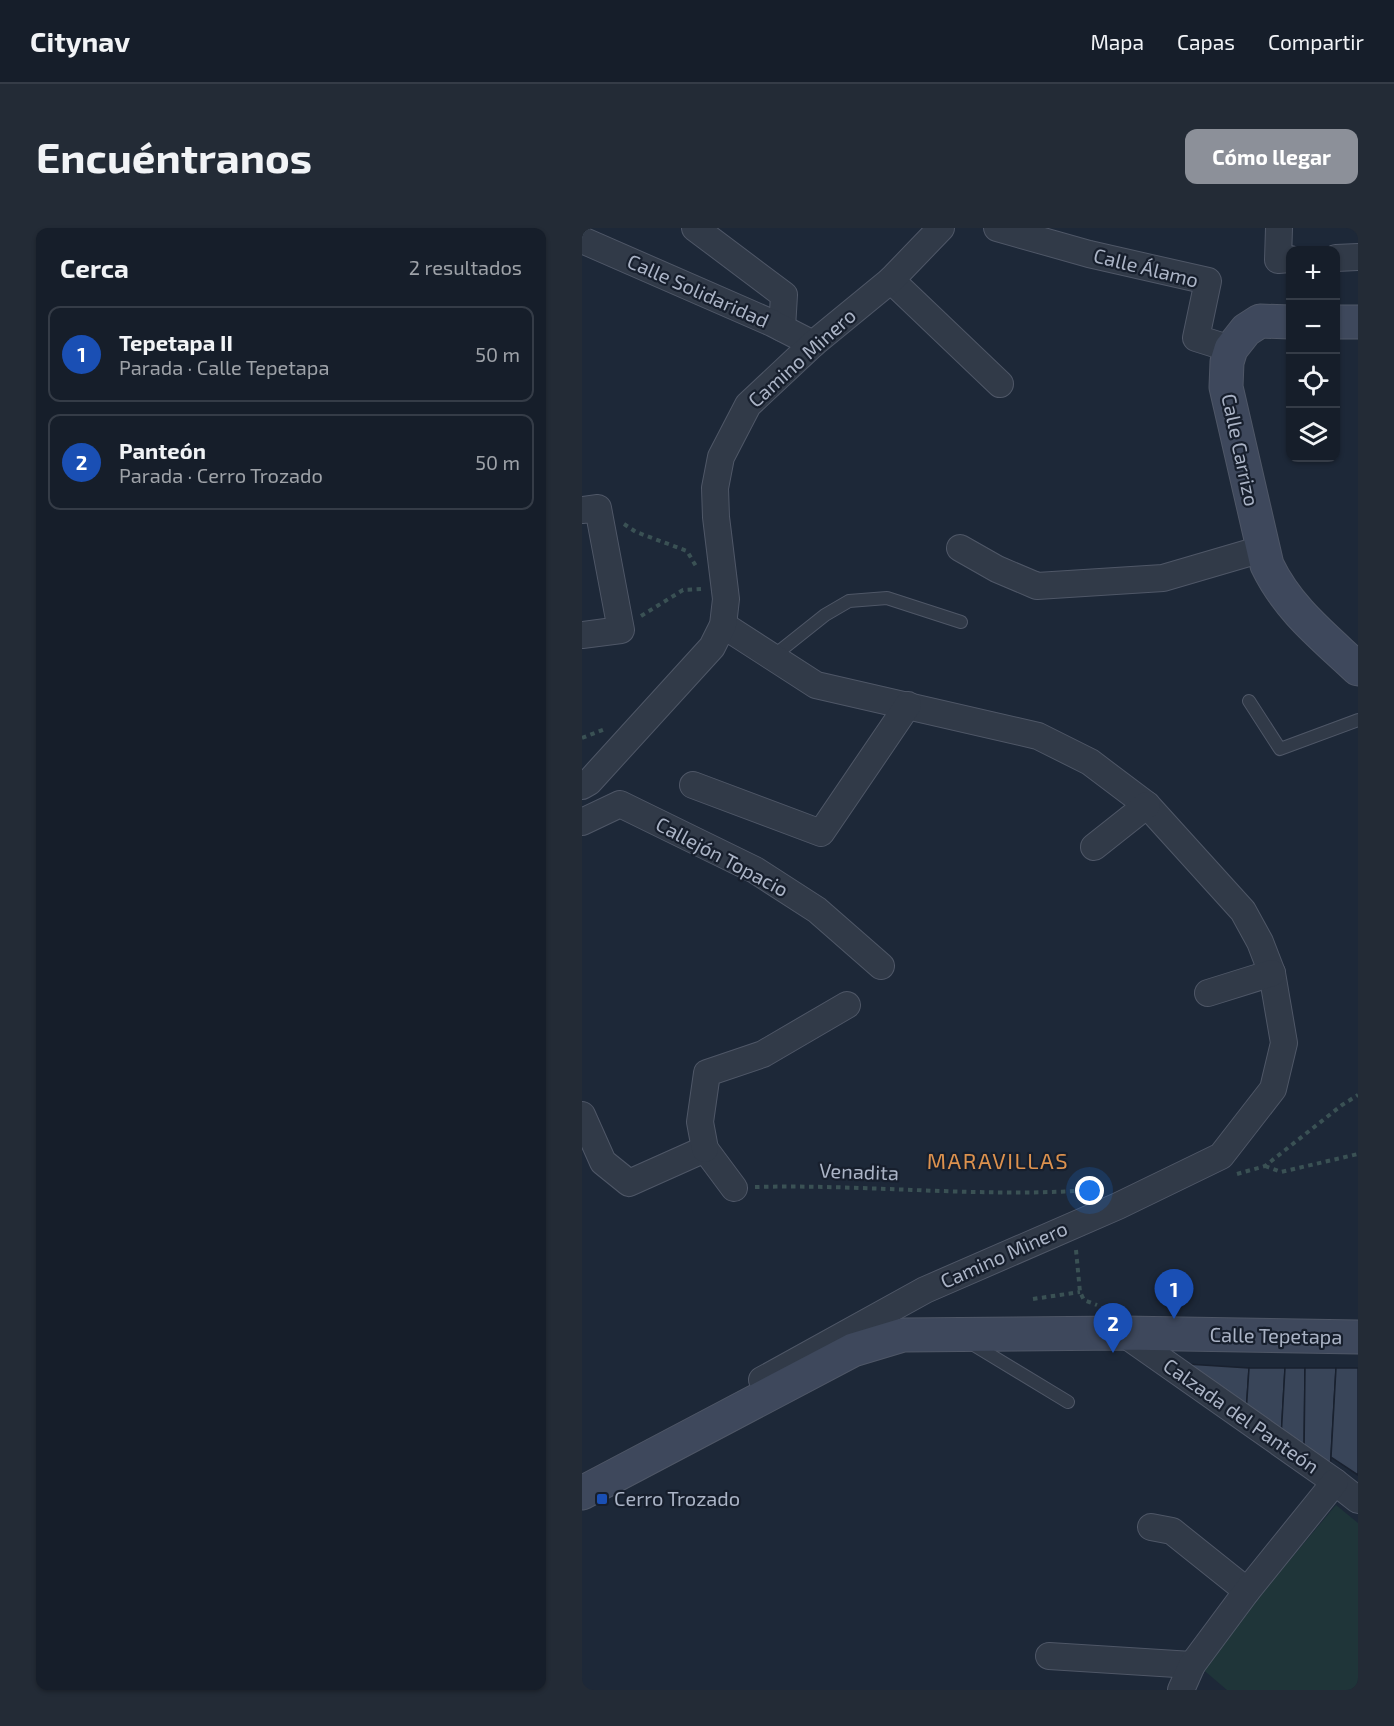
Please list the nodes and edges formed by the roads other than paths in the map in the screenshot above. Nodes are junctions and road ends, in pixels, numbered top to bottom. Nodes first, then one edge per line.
1 (695, 228) edge
2 (941, 228) edge
3 (997, 228) edge
4 (1279, 228) edge
5 (582, 240) edge
6 (1358, 257) edge
7 (1340, 258) edge
8 (1284, 260) edge
9 (891, 280) junction
10 (1286, 322) edge
11 (1340, 322) edge
12 (1358, 322) edge
13 (782, 328) junction
14 (813, 344) junction
15 (1231, 349) junction
16 (1000, 384) dead end
17 (590, 509) edge
18 (960, 548) dead end
19 (1262, 549) junction
20 (961, 622) dead end
21 (723, 625) junction
22 (582, 635) edge
23 (771, 658) junction
24 (1358, 669) edge
25 (1249, 701) dead end
26 (908, 705) junction
27 (1358, 720) edge
28 (693, 785) dead end
29 (582, 786) edge
30 (1148, 805) junction
31 (582, 822) edge
32 (1094, 847) dead end
33 (881, 966) dead end
34 (1272, 973) junction
35 (1208, 993) dead end
36 (847, 1005) dead end
37 (582, 1115) edge
38 (705, 1149) junction
39 (734, 1188) road end
40 (1123, 1333) junction
41 (955, 1334) junction
42 (1358, 1337) edge
43 (1068, 1402) dead end
44 (652, 1455) junction
45 (1335, 1482) junction
46 (582, 1493) edge
47 (1358, 1500) edge
48 (1151, 1527) dead end
49 (1247, 1591) junction
50 (1049, 1656) dead end
51 (1192, 1665) junction
52 (1181, 1690) edge

1 - 13 street
2 - 9 street, Camino Minero
3 - 15 street, Calle Álamo
4 - 8 street
5 - 13 street, Calle Solidaridad
6 - 7 street
9 - 14 street, Camino Minero
9 - 16 street
10 - 15 street
11 - 12 street
13 - 14 street, Calle Solidaridad
14 - 21 street, Camino Minero
15 - 19 street, Calle Carrizo
17 - 22 street
18 - 19 street
19 - 24 street, Calle Carrizo
20 - 23 lane
21 - 23 street, Camino Minero
21 - 29 street, Camino Minero
23 - 26 street, Camino Minero
25 - 27 lane
26 - 28 street
26 - 30 street, Camino Minero
30 - 32 street
30 - 34 street, Camino Minero
31 - 33 street, Callejón Topacio
34 - 35 street
34 - 44 street, Camino Minero
36 - 38 street
37 - 38 street
38 - 39 street
40 - 41 street
40 - 42 street, Calle Tepetapa
40 - 45 street, Calzada del Panteón
41 - 43 lane
41 - 44 street
44 - 46 street
45 - 47 street, Calzada del Panteón
45 - 49 street
48 - 49 street
49 - 51 street
50 - 51 street
51 - 52 street

